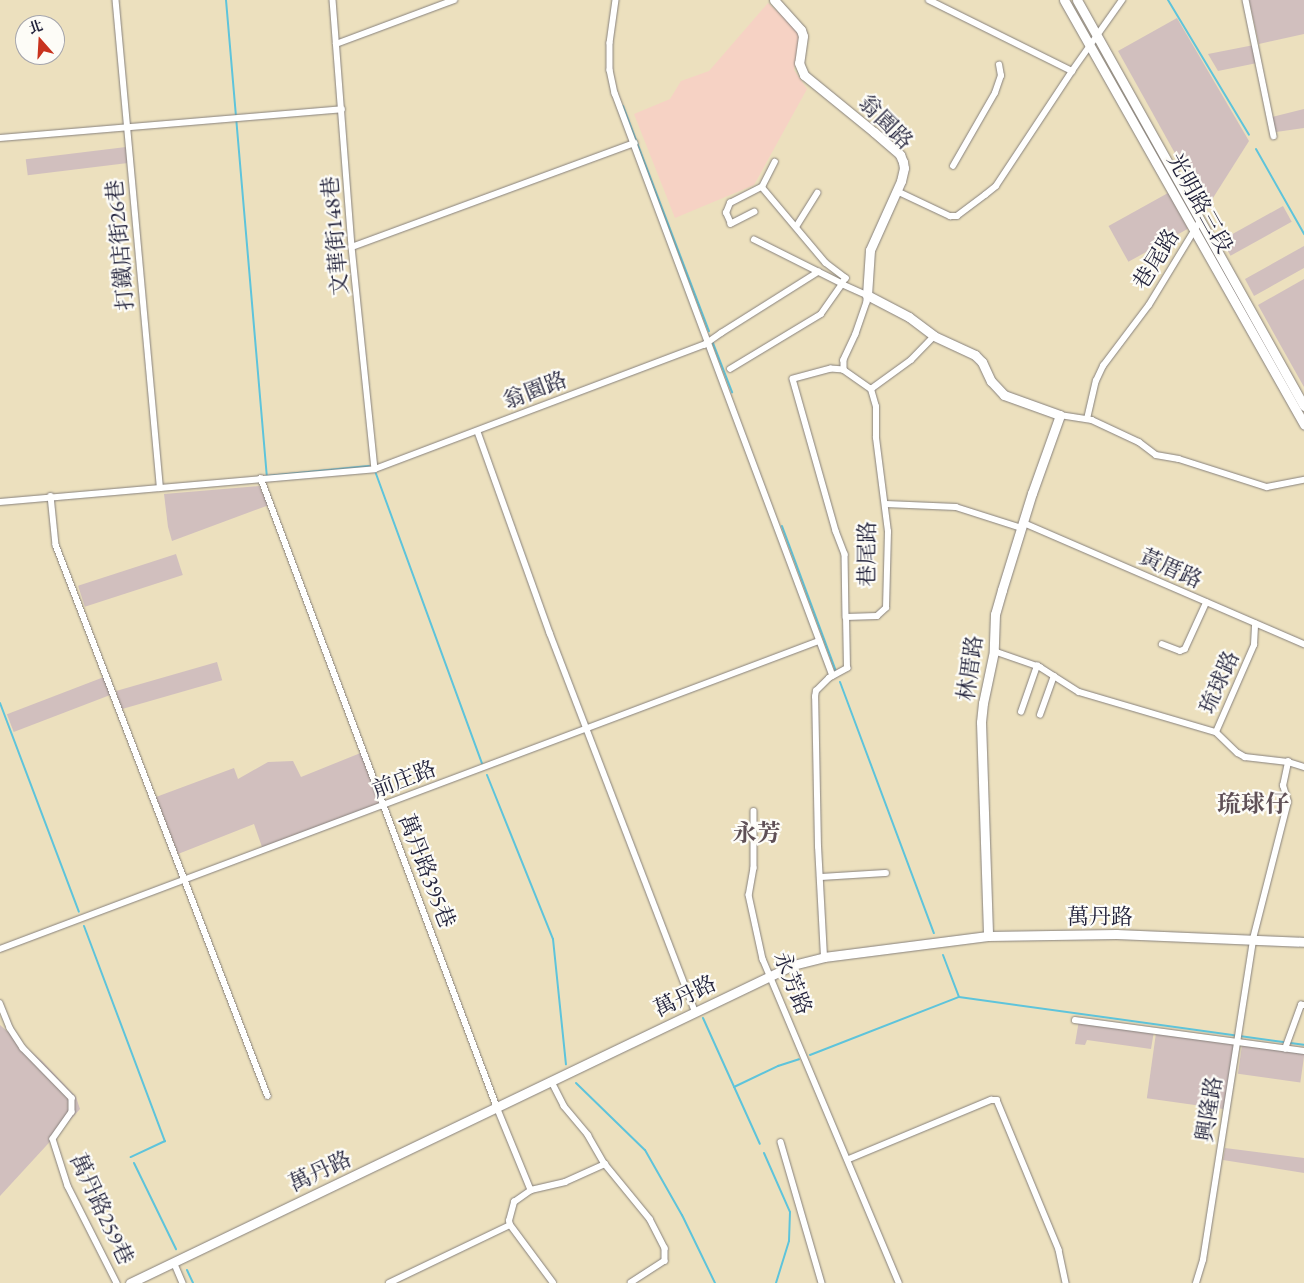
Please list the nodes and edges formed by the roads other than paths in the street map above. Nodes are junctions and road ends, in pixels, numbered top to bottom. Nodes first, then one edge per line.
1 (116, 0) edge
2 (333, 0) edge
3 (454, 0) edge
4 (616, 0) edge
5 (774, 0) edge
6 (929, 0) edge
7 (1064, 0) edge
8 (1077, 0) edge
9 (1122, 0) edge
10 (1246, 0) edge
11 (1097, 35) junction
12 (336, 44) junction
13 (1090, 47) junction
14 (999, 65) dead end
15 (1072, 70) junction
16 (342, 109) junction
17 (127, 127) junction
18 (1274, 136) dead end
19 (0, 138) edge
20 (634, 143) junction
21 (775, 162) dead end
22 (953, 166) dead end
23 (762, 187) junction
24 (897, 191) junction
25 (817, 193) dead end
26 (755, 212) dead end
27 (1200, 221) junction
28 (796, 227) junction
29 (1195, 232) junction
30 (754, 240) dead end
31 (352, 247) junction
32 (818, 272) junction
33 (842, 284) junction
34 (867, 295) junction
35 (934, 336) junction
36 (708, 342) junction
37 (730, 369) dead end
38 (844, 370) junction
39 (871, 389) junction
40 (1304, 406) edge
41 (1060, 415) junction
42 (1087, 420) junction
43 (1304, 425) edge
44 (478, 432) junction
45 (372, 469) junction
46 (261, 478) junction
47 (1304, 480) edge
48 (160, 488) junction
49 (51, 496) junction
50 (0, 502) edge
51 (886, 504) junction
52 (1023, 525) junction
53 (1206, 603) junction
54 (846, 617) junction
55 (1256, 624) junction
56 (819, 640) junction
57 (1162, 644) dead end
58 (1304, 644) edge
59 (994, 651) junction
60 (1037, 666) junction
61 (833, 676) junction
62 (1054, 676) junction
63 (1022, 712) dead end
64 (1040, 715) dead end
65 (586, 729) junction
66 (1216, 732) junction
67 (1288, 762) junction
68 (1304, 767) edge
69 (384, 806) junction
70 (754, 811) dead end
71 (886, 873) dead end
72 (820, 877) junction
73 (184, 881) junction
74 (988, 936) junction
75 (1253, 939) junction
76 (1304, 942) edge
77 (0, 949) edge
78 (824, 956) junction
79 (770, 976) junction
80 (0, 1003) edge
81 (1304, 1005) edge
82 (695, 1011) junction
83 (1075, 1020) dead end
84 (1238, 1038) junction
85 (1287, 1045) junction
86 (1304, 1052) edge
87 (552, 1082) junction
88 (268, 1096) dead end
89 (498, 1107) junction
90 (781, 1142) dead end
91 (848, 1159) junction
92 (605, 1164) junction
93 (531, 1190) junction
94 (510, 1225) junction
95 (174, 1262) junction
96 (117, 1283) edge
97 (130, 1283) edge
98 (183, 1283) edge
99 (389, 1283) edge
100 (553, 1283) edge
101 (631, 1283) edge
102 (822, 1283) edge
103 (898, 1283) edge
104 (1066, 1283) edge
105 (1196, 1283) edge

1 - 17 street, 打鐵店街26巷
2 - 12 street, 文華街148巷
3 - 12 street
4 - 20 street
5 - 24 street, 翁園路
6 - 15 street
7 - 13 street, 光明路三段
8 - 11 street, 光明路三段
9 - 11 street
10 - 18 street
11 - 13 street
11 - 27 street, 光明路三段
12 - 16 street, 文華街148巷
13 - 15 street
13 - 29 street, 光明路三段
14 - 22 street
15 - 24 street
16 - 17 street
16 - 31 street, 文華街148巷
17 - 19 street
17 - 48 street, 打鐵店街26巷
20 - 31 street
20 - 36 street
21 - 23 street
23 - 26 street
23 - 28 street
24 - 34 street, 翁園路
25 - 28 street
27 - 29 street, 巷尾路
27 - 40 street, 光明路三段
28 - 33 street
29 - 42 street, 巷尾路
29 - 43 street, 光明路三段
30 - 32 street
31 - 45 street, 文華街148巷
32 - 33 street
32 - 36 street, 翁園路
33 - 34 street
33 - 37 street
34 - 35 street
34 - 38 street, 翁園路
35 - 39 street
35 - 41 street
36 - 44 street, 翁園路
36 - 56 street
38 - 39 street
38 - 54 street
39 - 51 street, 巷尾路
41 - 42 street
41 - 52 street, 林厝路
42 - 47 street
44 - 45 street, 翁園路
44 - 65 street
45 - 46 street, 翁園路
46 - 48 street, 翁園路
46 - 69 street, 萬丹路395巷
48 - 49 street, 翁園路
49 - 50 street, 翁園路
49 - 73 street
51 - 52 street, 黃厝路
51 - 54 street, 巷尾路
52 - 53 street, 黃厝路
52 - 59 street, 林厝路
53 - 55 street, 黃厝路
53 - 57 street
54 - 61 street, 巷尾路
55 - 58 street, 黃厝路
55 - 66 street, 琉球路
56 - 61 street
56 - 65 street, 前庄路
59 - 60 street
59 - 74 street, 林厝路
60 - 62 street
60 - 63 street
61 - 72 street, 永芳路
62 - 64 street
62 - 66 street
65 - 69 street, 前庄路
65 - 82 street
66 - 67 street, 琉球路
67 - 68 street, 琉球路
67 - 75 street
69 - 73 street, 前庄路
69 - 89 street, 萬丹路395巷
70 - 79 street, 永芳路
71 - 72 street
72 - 78 street, 永芳路
73 - 77 street, 前庄路
73 - 88 street
74 - 75 street, 萬丹路
74 - 78 street, 萬丹路
75 - 76 street, 萬丹路
75 - 84 street, 興隆路
78 - 79 street, 萬丹路
79 - 82 street, 萬丹路
79 - 91 street, 永芳路
80 - 96 street, 萬丹路259巷
81 - 85 street
82 - 87 street, 萬丹路
83 - 84 street
84 - 85 street
84 - 105 street, 興隆路
85 - 86 street
87 - 89 street, 萬丹路
87 - 92 street
89 - 93 street, 萬丹路395巷
89 - 95 street, 萬丹路
90 - 102 street
91 - 103 street, 永芳路
91 - 104 street
92 - 93 street
92 - 101 street
93 - 94 street
94 - 99 street
94 - 100 street
95 - 97 street, 萬丹路
95 - 98 street

